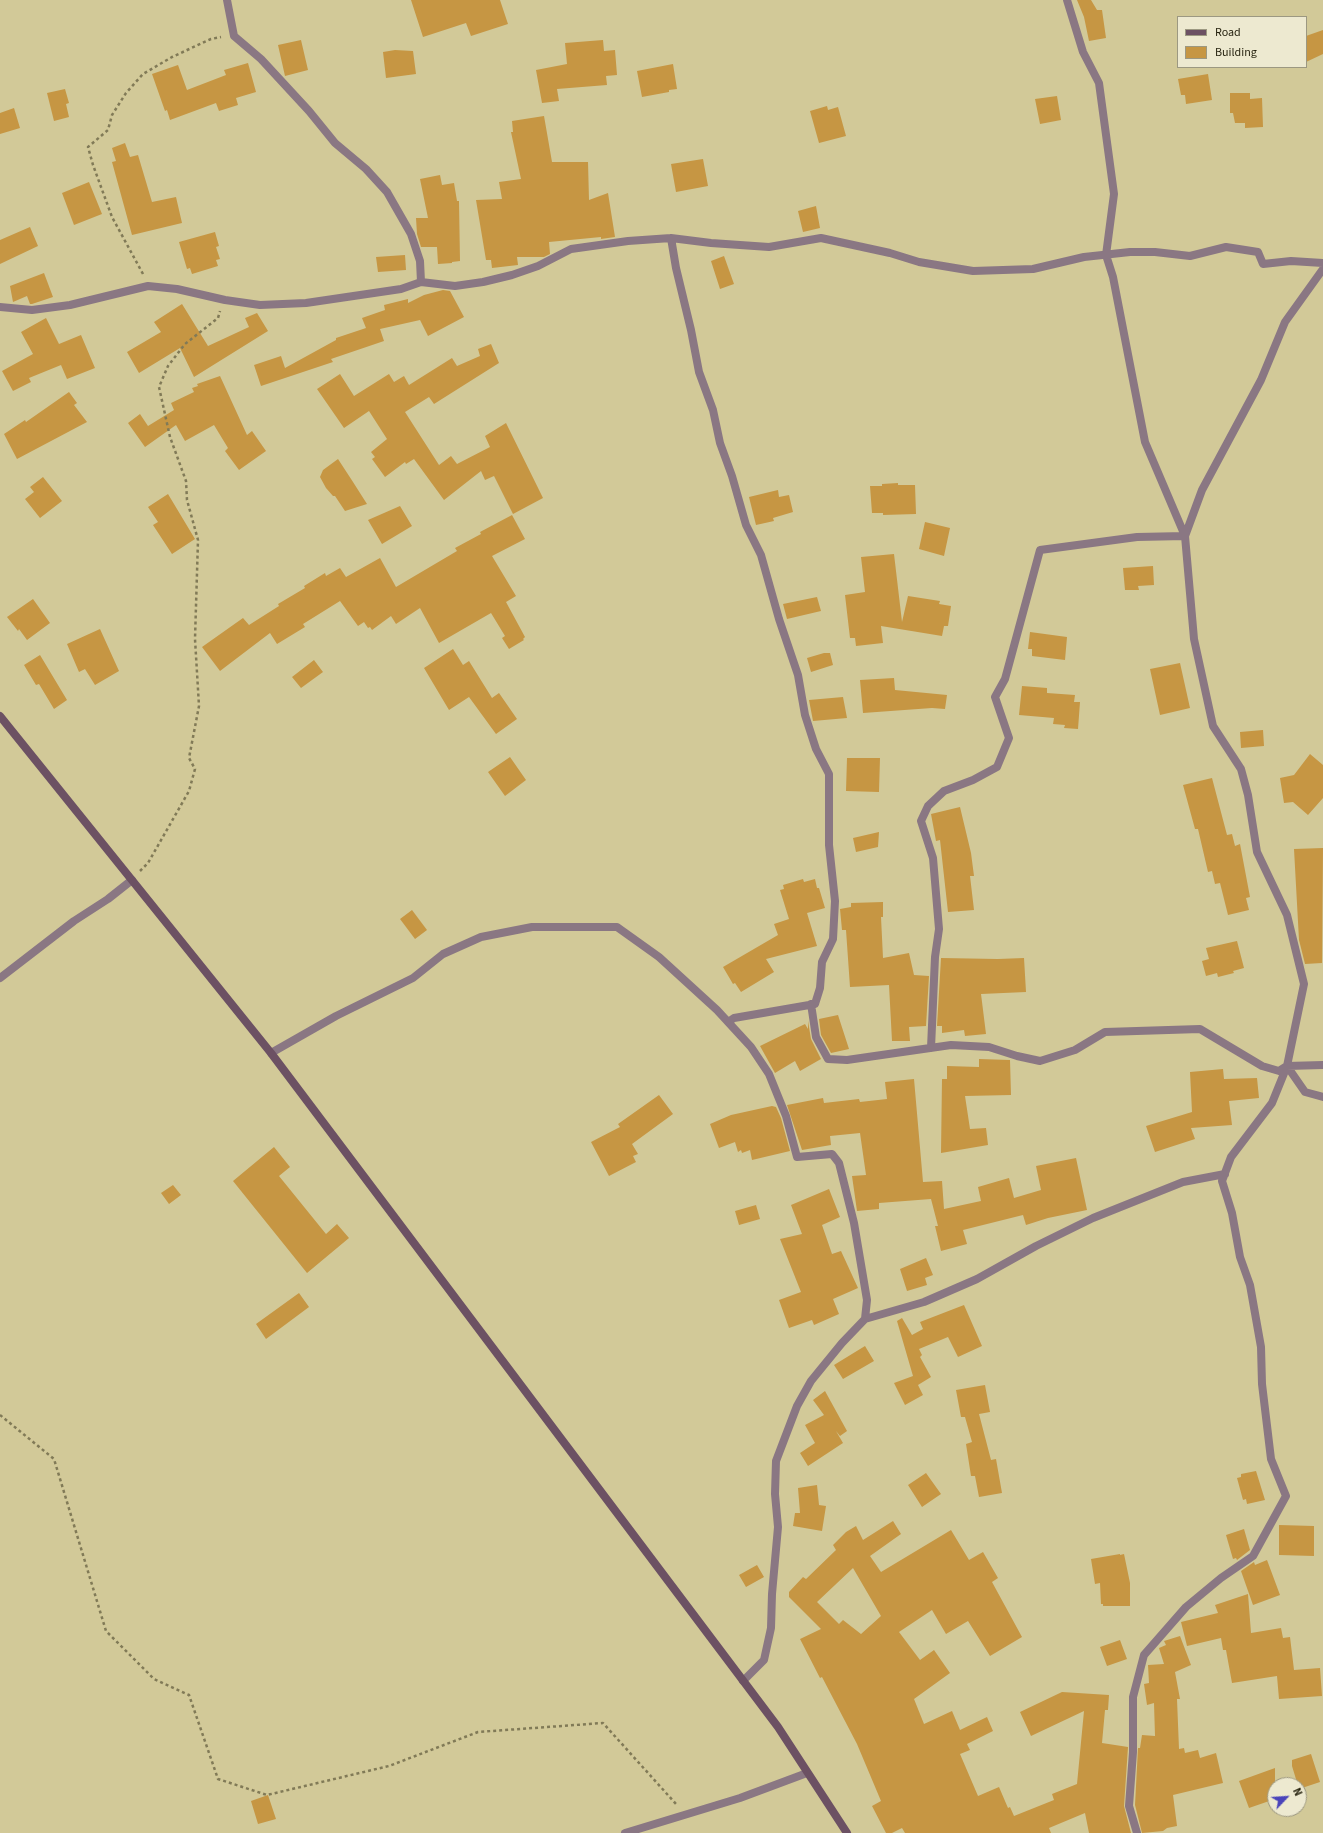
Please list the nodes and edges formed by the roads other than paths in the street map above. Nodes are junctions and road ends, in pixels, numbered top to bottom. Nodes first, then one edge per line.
1 (227, 0) edge
2 (1067, 0) edge
3 (671, 238) junction
4 (1106, 255) junction
5 (1323, 263) edge
6 (1323, 269) edge
7 (420, 282) junction
8 (0, 307) edge
9 (1185, 536) junction
10 (0, 716) edge
11 (132, 880) junction
12 (0, 978) edge
13 (811, 1004) junction
14 (728, 1022) junction
15 (931, 1048) junction
16 (271, 1053) junction
17 (1323, 1065) edge
18 (1287, 1066) junction
19 (1323, 1097) edge
20 (1225, 1174) junction
21 (865, 1319) junction
22 (743, 1681) junction
23 (807, 1773) junction
24 (625, 1833) edge
25 (848, 1833) edge
26 (1136, 1833) edge

1 - 7 street
2 - 4 street
3 - 4 street
3 - 7 street
3 - 13 street
4 - 5 street
4 - 9 street
6 - 9 street
7 - 8 street
9 - 15 street
9 - 18 street
10 - 11 street
11 - 12 street
11 - 16 street
13 - 14 street
13 - 15 street
14 - 16 street
14 - 21 street
15 - 18 street
16 - 22 street
17 - 18 street
18 - 19 street
18 - 20 street
20 - 21 street
20 - 26 street
21 - 22 street
22 - 23 street
23 - 24 street
23 - 25 street

